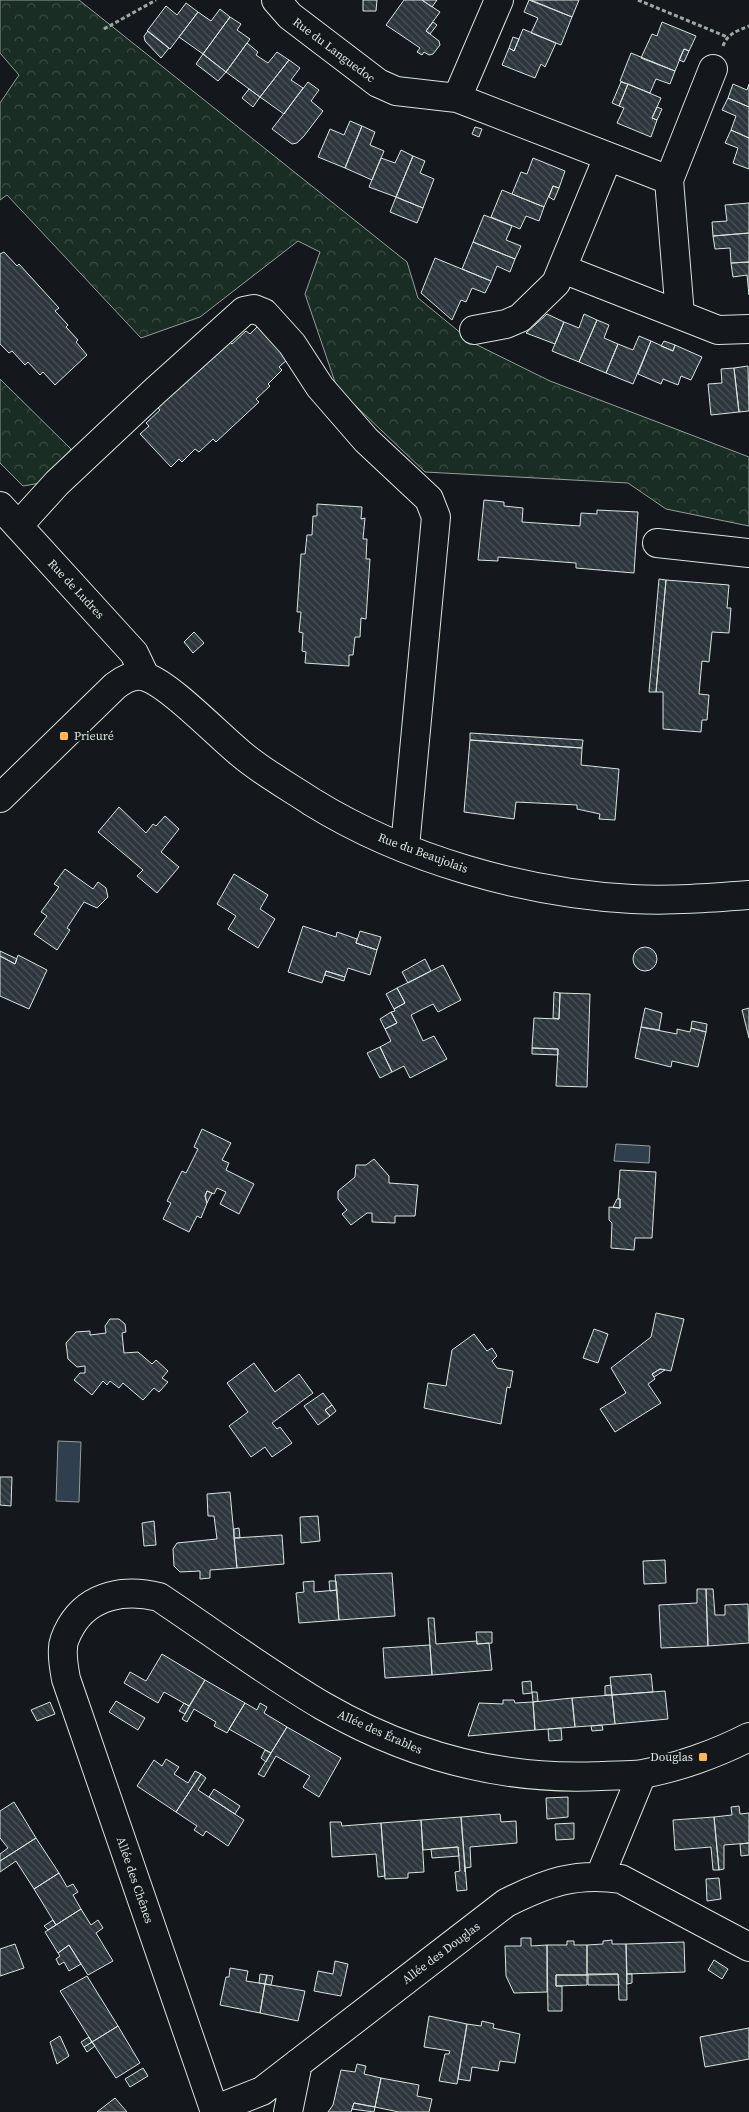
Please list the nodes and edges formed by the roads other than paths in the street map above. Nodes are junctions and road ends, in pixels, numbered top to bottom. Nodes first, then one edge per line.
1 (276, 0) edge
2 (499, 0) edge
3 (714, 69) road end
4 (457, 98) junction
5 (608, 157) junction
6 (669, 180) junction
7 (563, 269) junction
8 (680, 316) junction
9 (749, 329) edge
10 (474, 330) dead end
11 (0, 506) edge
12 (18, 526) junction
13 (657, 543) dead end
14 (749, 554) edge
15 (145, 676) junction
16 (0, 798) edge
17 (405, 847) junction
18 (749, 895) edge
19 (63, 1646) joint
20 (749, 1737) edge
21 (642, 1774) junction
22 (600, 1876) junction
23 (749, 1946) edge
24 (298, 2063) junction
25 (215, 2111) edge
26 (288, 2112) edge

1 - 4 street, Rue du Languedoc
2 - 4 street
3 - 6 street
4 - 5 street, Rue du Languedoc
5 - 6 street, Rue du Languedoc
5 - 7 street
6 - 8 street
7 - 8 street
7 - 10 street
8 - 9 street
11 - 12 street, Rue de Ludres
12 - 15 street, Rue de Ludres
12 - 17 street
13 - 14 street
15 - 16 street
15 - 17 street, Rue du Beaujolais
17 - 18 street, Rue du Beaujolais
19 - 21 street, Allée des Érables
19 - 25 street, Allée des Chênes
20 - 21 street, Allée des Érables
21 - 22 street
22 - 23 street, Allée des Douglas
22 - 24 street, Allée des Douglas
24 - 25 street, Allée des Douglas
24 - 26 street

